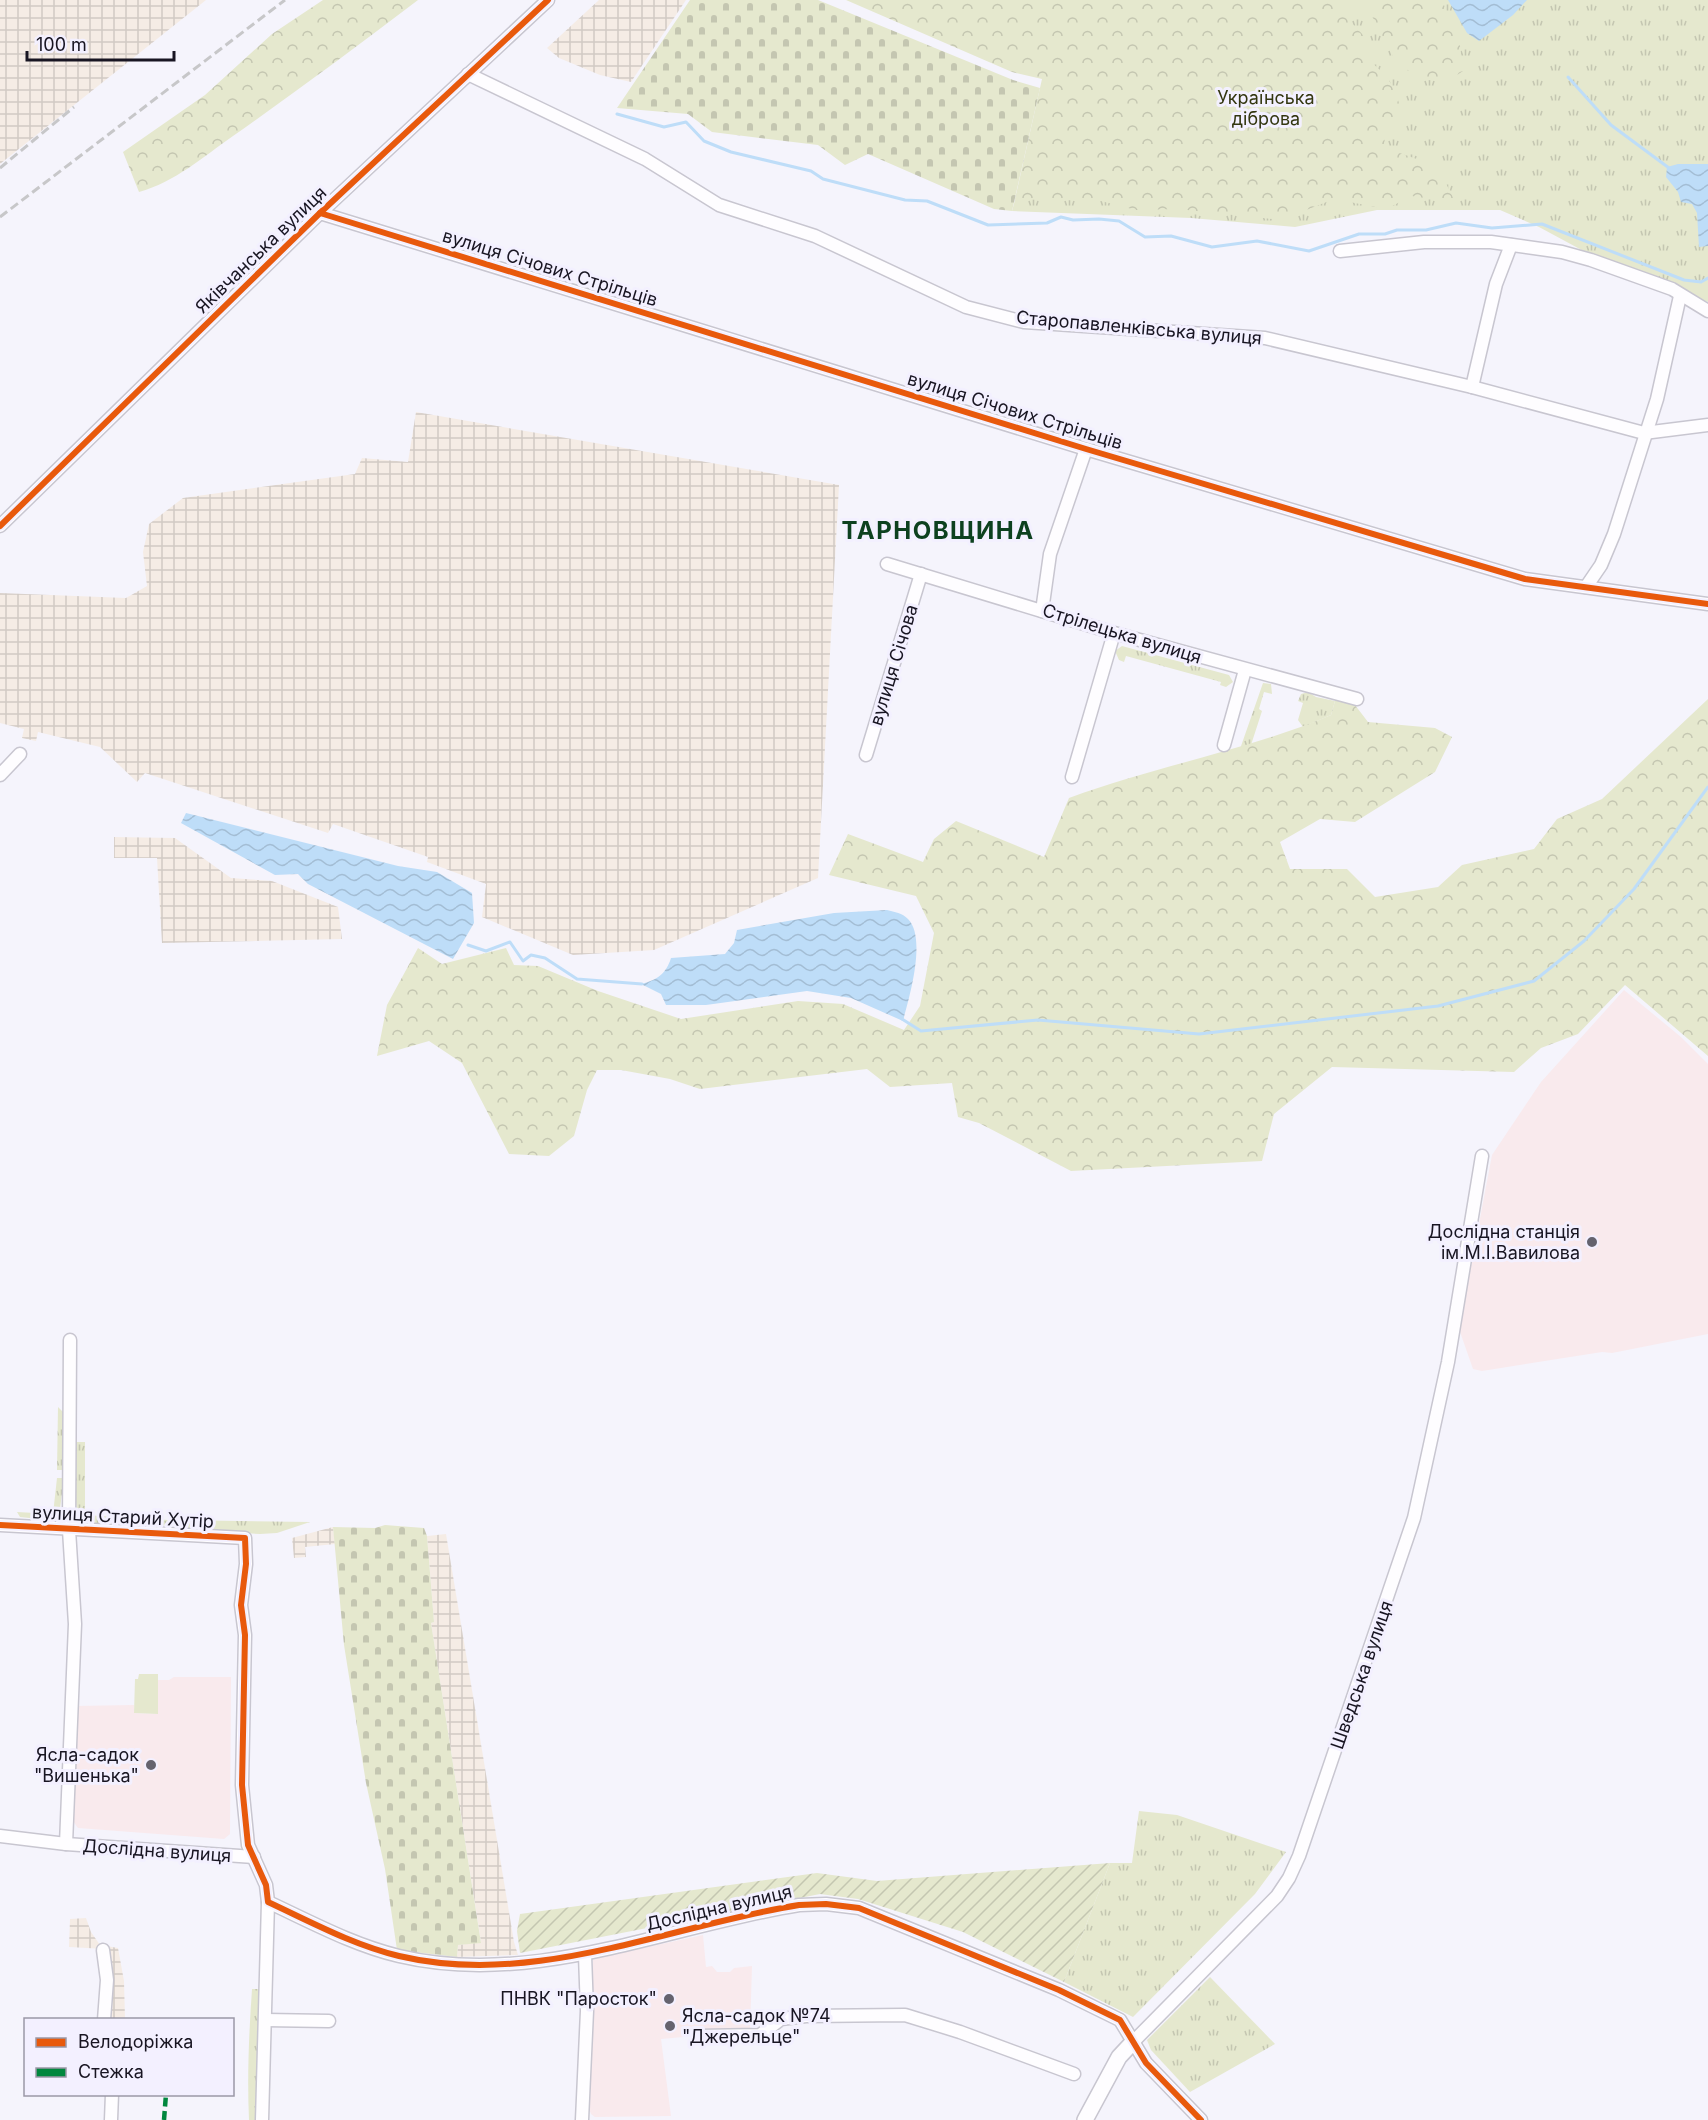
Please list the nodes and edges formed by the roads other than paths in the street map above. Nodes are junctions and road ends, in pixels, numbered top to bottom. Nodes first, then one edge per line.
1 (548, 0) edge
2 (468, 74) junction
3 (320, 213) junction
4 (1510, 245) junction
5 (1340, 251) dead end
6 (1680, 296) junction
7 (1708, 311) edge
8 (1472, 387) junction
9 (1708, 425) edge
10 (1644, 433) junction
11 (1086, 449) junction
12 (0, 526) edge
13 (887, 564) dead end
14 (921, 574) junction
15 (1586, 587) junction
16 (1708, 604) edge
17 (1042, 610) junction
18 (1114, 633) junction
19 (1245, 670) junction
20 (1357, 699) dead end
21 (1224, 745) dead end
22 (21, 754) dead end
23 (866, 754) dead end
24 (0, 775) edge
25 (1072, 777) dead end
26 (1482, 1156) dead end
27 (70, 1340) dead end
28 (0, 1525) edge
29 (69, 1530) junction
30 (0, 1836) edge
31 (66, 1844) junction
32 (254, 1857) junction
33 (268, 1902) junction
34 (103, 1950) dead end
35 (585, 1954) junction
36 (104, 2018) edge
37 (265, 2020) junction
38 (329, 2021) dead end
39 (698, 2036) dead end
40 (1133, 2042) junction
41 (1074, 2074) dead end
42 (112, 2096) edge
43 (111, 2120) edge
44 (262, 2120) edge
45 (582, 2120) edge
46 (1085, 2120) edge
47 (1201, 2120) edge

1 - 2 street, Яківчанська вулиця
2 - 3 street, Яківчанська вулиця
2 - 8 street, Старопавленківська вулиця
3 - 11 street, вулиця Січових Стрільців
3 - 12 street, Яківчанська вулиця
4 - 5 street
4 - 6 street
4 - 8 street
6 - 7 street
6 - 10 street
8 - 10 street, Старопавленківська вулиця
9 - 10 street, Старопавленківська вулиця
10 - 15 street
11 - 15 street, вулиця Січових Стрільців
11 - 17 street
13 - 14 street, Стрілецька вулиця
14 - 17 street, Стрілецька вулиця
14 - 23 street, вулиця Січова
15 - 16 street, вулиця Січових Стрільців
17 - 18 street, Стрілецька вулиця
18 - 19 street, Стрілецька вулиця
18 - 25 street
19 - 20 street, Стрілецька вулиця
19 - 21 street
22 - 24 street
26 - 40 street, Шведська вулиця
27 - 29 street
28 - 29 street, вулиця Старий Хутір
29 - 31 street
29 - 32 street, вулиця Старий Хутір
30 - 31 street, Дослідна вулиця
31 - 32 street, Дослідна вулиця
32 - 33 street, Дослідна вулиця
33 - 35 street, Дослідна вулиця
33 - 37 street
34 - 36 street
35 - 40 street, Дослідна вулиця
35 - 45 street
37 - 38 street
37 - 44 street
39 - 41 street
40 - 46 street, Шведська вулиця
40 - 47 street, Дослідна вулиця
42 - 43 street

